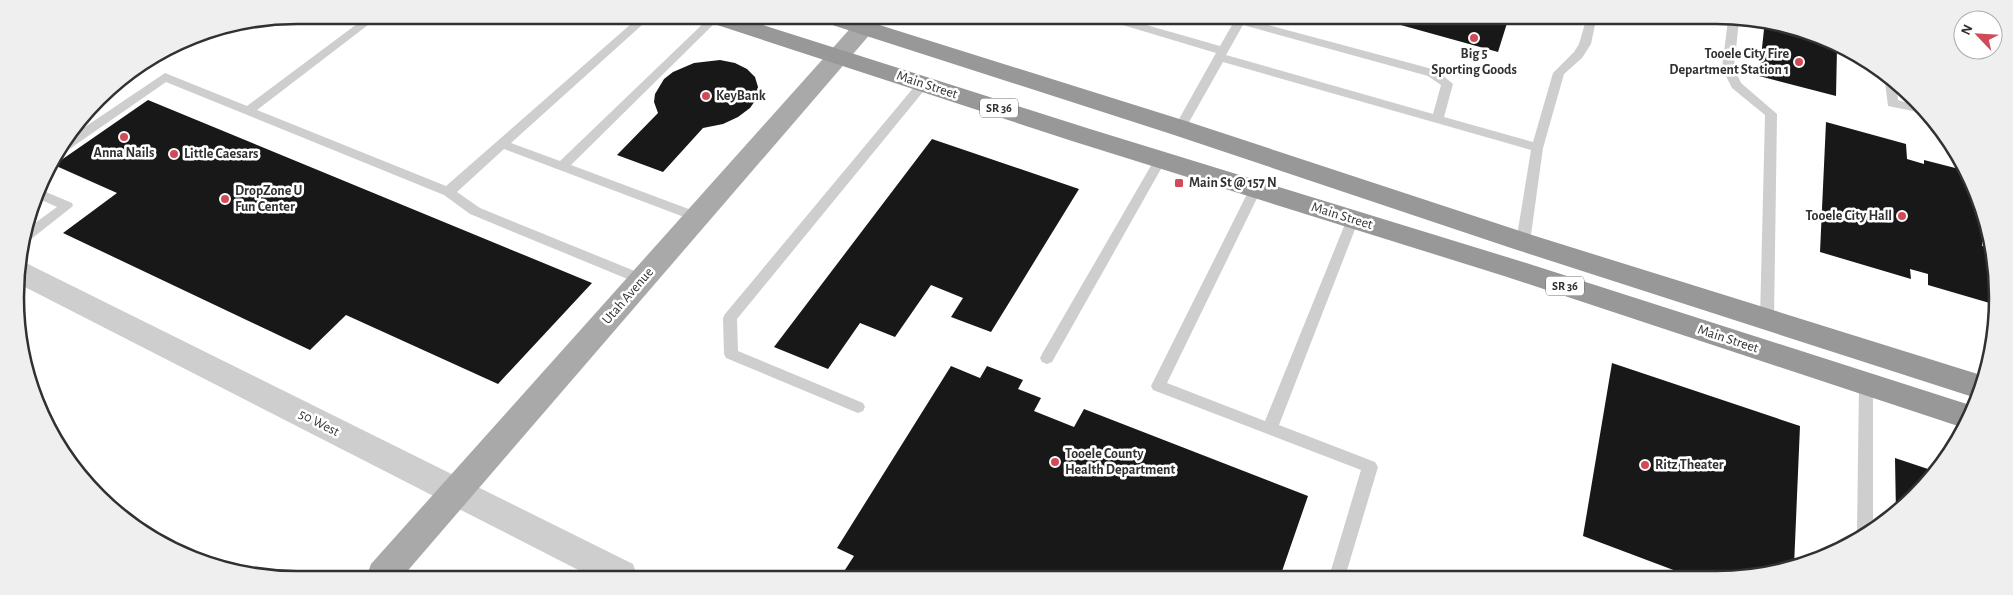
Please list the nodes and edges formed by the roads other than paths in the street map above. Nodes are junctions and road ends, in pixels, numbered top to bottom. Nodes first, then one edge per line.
1 (364, 24) edge
2 (638, 24) edge
3 (709, 24) edge
4 (738, 24) edge
5 (866, 24) edge
6 (874, 24) edge
7 (1129, 24) edge
8 (1238, 24) edge
9 (1254, 24) edge
10 (1590, 24) edge
11 (1733, 24) edge
12 (1222, 54) junction
13 (838, 56) junction
14 (923, 84) junction
15 (1892, 89) edge
16 (1913, 108) edge
17 (248, 110) junction
18 (1437, 119) junction
19 (1180, 128) junction
20 (73, 141) edge
21 (502, 144) junction
22 (1537, 148) junction
23 (1160, 160) junction
24 (562, 166) junction
25 (1256, 188) junction
26 (448, 192) junction
27 (44, 196) edge
28 (697, 216) junction
29 (1354, 219) junction
30 (32, 232) edge
31 (1523, 242) junction
32 (24, 276) edge
33 (642, 280) junction
34 (1767, 319) junction
35 (1047, 358) dead end
36 (1866, 384) junction
37 (1975, 385) edge
38 (858, 407) dead end
39 (1963, 415) edge
40 (1270, 428) junction
41 (456, 492) junction
42 (1865, 527) edge
43 (387, 571) edge
44 (613, 571) edge
45 (1339, 571) edge

1 - 17 lane
2 - 21 lane
3 - 24 lane
4 - 13 highway, Main Street / SR 36
5 - 13 main road, Utah Avenue
6 - 19 highway, SR 36
7 - 12 lane
8 - 12 lane
9 - 18 lane
10 - 22 lane
11 - 34 lane
12 - 18 lane
12 - 19 lane
13 - 14 highway, Main Street / SR 36
13 - 28 main road, Utah Avenue
14 - 23 highway, Main Street / SR 36
14 - 38 lane
15 - 16 lane
17 - 20 lane
17 - 26 lane
18 - 22 lane
19 - 31 highway, SR 36
21 - 24 lane
21 - 26 lane
22 - 31 lane
23 - 25 highway, Main Street / SR 36
23 - 35 lane
24 - 28 lane
25 - 29 highway, Main Street / SR 36
25 - 40 lane
26 - 33 lane
27 - 30 lane
28 - 33 main road, Utah Avenue
29 - 36 highway, Main Street / SR 36
29 - 40 lane
31 - 34 highway, SR 36
32 - 41 street, 50 West
33 - 41 main road, Utah Avenue
34 - 37 highway, SR 36
36 - 39 highway, Main Street / SR 36
36 - 42 lane
40 - 45 lane
41 - 43 main road, Utah Avenue
41 - 44 street, 50 West

